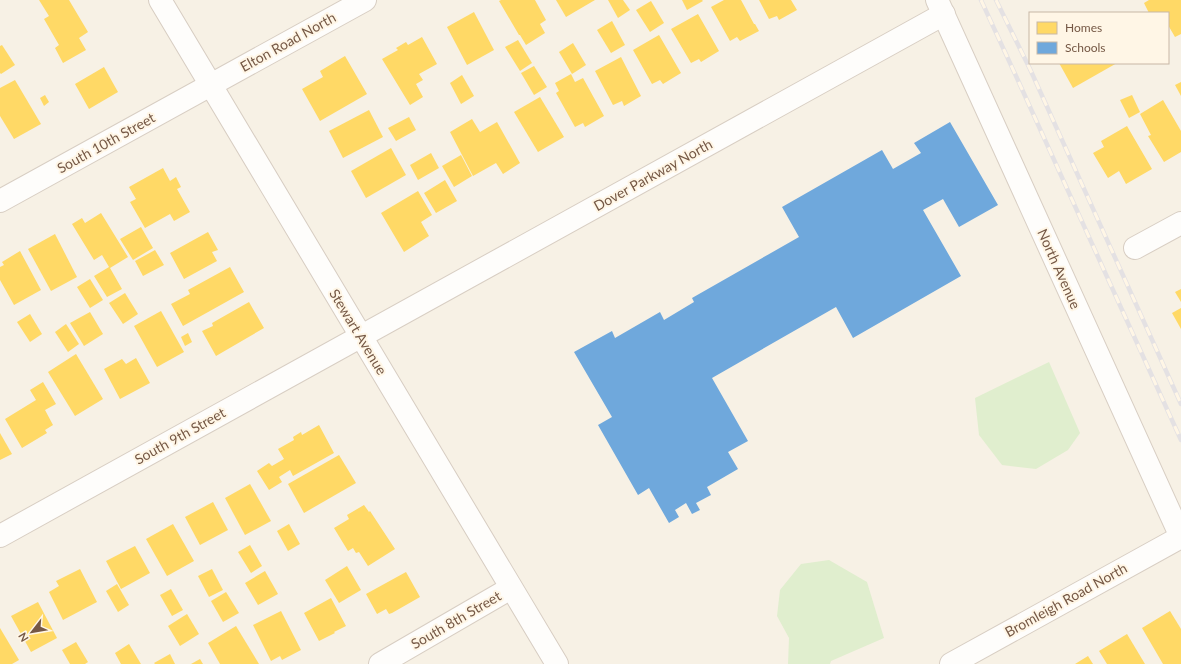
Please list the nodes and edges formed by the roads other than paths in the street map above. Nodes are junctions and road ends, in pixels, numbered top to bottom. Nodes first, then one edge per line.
1 (160, 0) edge
2 (365, 0) edge
3 (941, 7) edge
4 (211, 85) junction
5 (0, 201) edge
6 (1181, 223) edge
7 (1136, 248) dead end
8 (361, 336) junction
9 (0, 536) edge
10 (1181, 537) edge
11 (511, 588) junction
12 (380, 664) edge
13 (556, 664) edge
14 (951, 664) edge

1 - 4 street, Stewart Avenue
2 - 4 street, Elton Road North
3 - 8 street, Dover Parkway North
3 - 10 street, North Avenue
4 - 5 street, South 10th Street
4 - 8 street, Stewart Avenue
6 - 7 street
8 - 9 street, South 9th Street
8 - 11 street, Stewart Avenue
10 - 14 street, Bromleigh Road North
11 - 12 street, South 8th Street
11 - 13 street, Stewart Avenue

